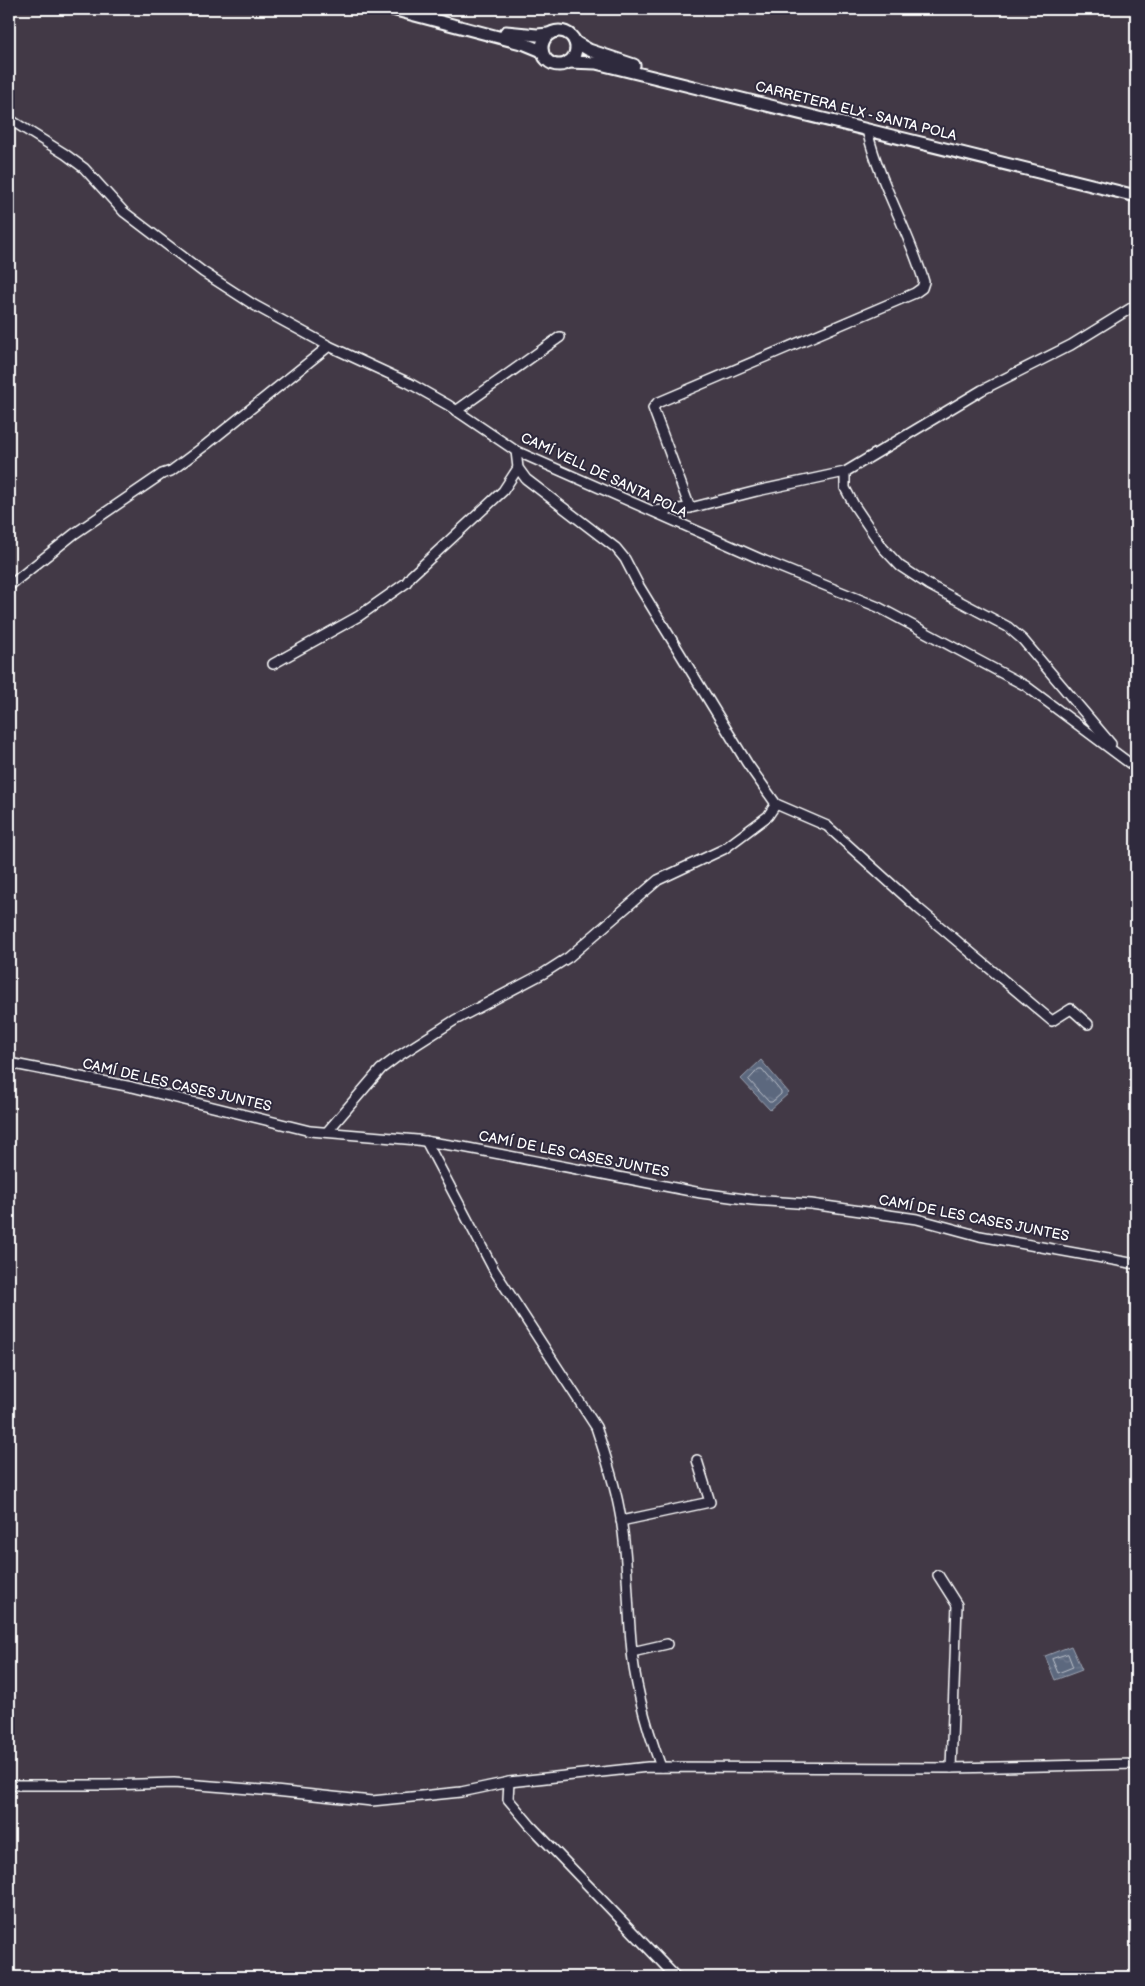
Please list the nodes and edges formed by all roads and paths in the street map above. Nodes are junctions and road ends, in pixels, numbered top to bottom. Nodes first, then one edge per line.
1 (392, 9) edge
2 (412, 9) edge
3 (549, 34) junction
4 (575, 42) junction
5 (542, 51) junction
6 (568, 62) junction
7 (9, 120) edge
8 (868, 130) junction
9 (1136, 191) edge
10 (1136, 196) edge
11 (1136, 305) edge
12 (560, 337) dead end
13 (330, 346) junction
14 (456, 411) junction
15 (516, 451) junction
16 (518, 468) junction
17 (846, 472) junction
18 (690, 508) junction
19 (650, 512) junction
20 (9, 586) edge
21 (272, 664) dead end
22 (1119, 754) junction
23 (1136, 768) edge
24 (776, 804) junction
25 (1088, 1024) dead end
26 (9, 1063) edge
27 (327, 1132) junction
28 (426, 1142) junction
29 (1136, 1264) edge
30 (697, 1460) dead end
31 (621, 1521) junction
32 (938, 1574) dead end
33 (667, 1644) dead end
34 (632, 1652) junction
35 (1136, 1764) edge
36 (661, 1767) junction
37 (951, 1768) junction
38 (509, 1782) junction
39 (9, 1785) edge
40 (676, 1977) edge

1 - 5 main road
2 - 3 main road
3 - 4 main road
3 - 5 main road
4 - 6 main road
4 - 9 main road, CARRETERA ELX - SANTA POLA
5 - 6 main road
6 - 8 main road, CARRETERA ELX - SANTA POLA
7 - 13 street, CAMÍ VELL DE SANTA POLA
8 - 10 main road, CARRETERA ELX - SANTA POLA
8 - 18 street
11 - 17 street
12 - 14 street
13 - 14 street, CAMÍ VELL DE SANTA POLA
13 - 20 street
14 - 15 street, CAMÍ VELL DE SANTA POLA
15 - 16 street
15 - 19 street, CAMÍ VELL DE SANTA POLA
16 - 21 street
16 - 24 street
17 - 18 street
17 - 22 street
18 - 19 street
19 - 22 street, CAMÍ VELL DE SANTA POLA
22 - 23 street, CAMÍ VELL DE SANTA POLA
24 - 25 street
24 - 27 street
26 - 27 street, CAMÍ DE LES CASES JUNTES
27 - 28 street, CAMÍ DE LES CASES JUNTES
28 - 29 street, CAMÍ DE LES CASES JUNTES
28 - 31 street
30 - 31 street
31 - 34 street
32 - 37 street
33 - 34 street
34 - 36 street
35 - 37 street
36 - 37 street
36 - 38 street
38 - 39 street
38 - 40 street

